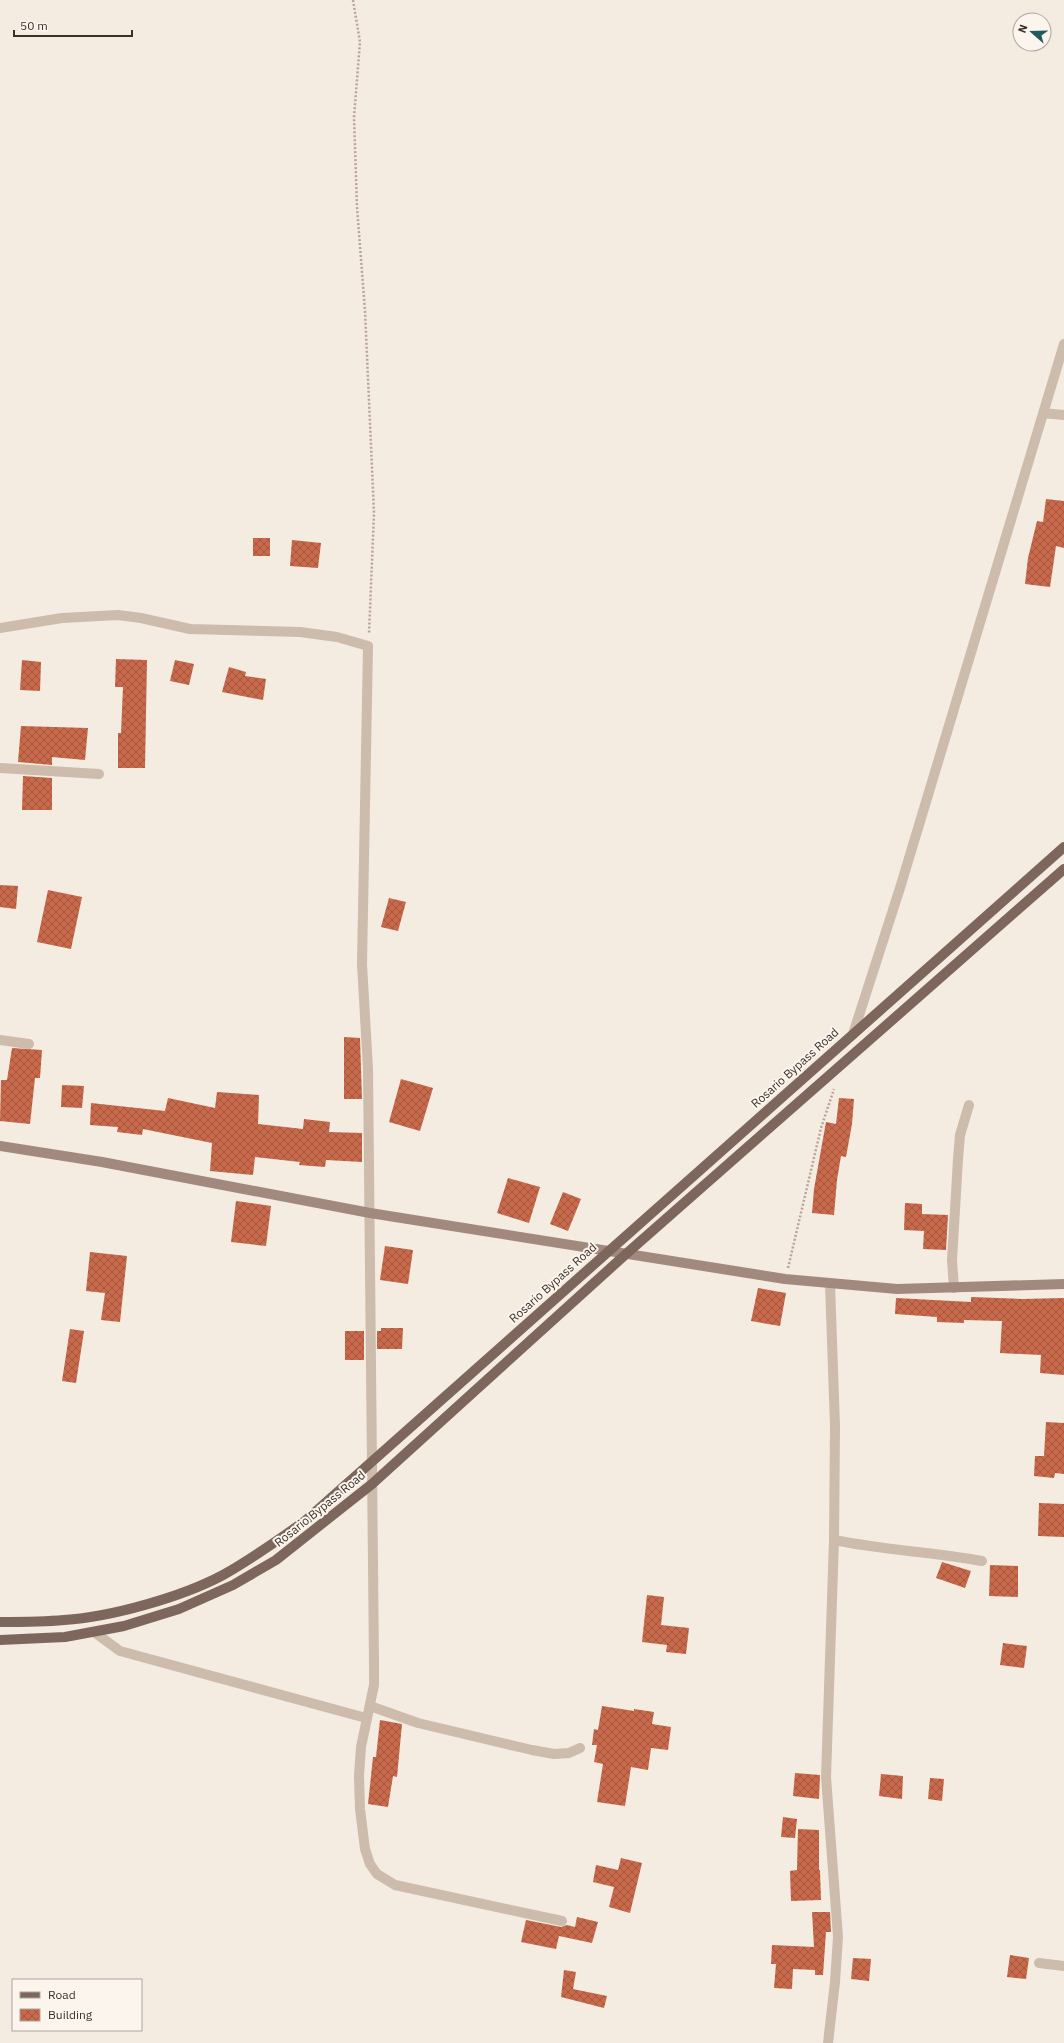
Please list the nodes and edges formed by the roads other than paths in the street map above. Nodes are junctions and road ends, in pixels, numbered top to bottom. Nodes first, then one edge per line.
1 (1064, 344) edge
2 (1043, 413) junction
3 (1064, 415) edge
4 (0, 628) edge
5 (0, 768) edge
6 (99, 774) dead end
7 (1064, 847) edge
8 (1064, 869) edge
9 (853, 1034) junction
10 (0, 1040) edge
11 (29, 1044) dead end
12 (969, 1105) dead end
13 (0, 1146) edge
14 (370, 1213) junction
15 (607, 1252) junction
16 (626, 1254) junction
17 (830, 1284) junction
18 (1064, 1284) edge
19 (954, 1288) junction
20 (371, 1463) junction
21 (372, 1484) junction
22 (834, 1540) junction
23 (982, 1562) dead end
24 (0, 1622) edge
25 (94, 1632) junction
26 (0, 1640) edge
27 (370, 1706) junction
28 (366, 1718) junction
29 (580, 1748) dead end
30 (562, 1921) dead end
31 (1039, 1963) dead end
32 (1064, 1966) edge
33 (828, 2043) edge

1 - 2 street
2 - 3 street
2 - 9 street
4 - 14 street
5 - 6 street
7 - 9 main road, Rosario Bypass Road
8 - 16 main road, Rosario Bypass Road
9 - 15 main road, Rosario Bypass Road
10 - 11 street
12 - 19 street
13 - 14 street
14 - 15 street
14 - 20 street
15 - 16 street
15 - 20 main road, Rosario Bypass Road
16 - 17 street
16 - 21 main road, Rosario Bypass Road
17 - 19 street
17 - 22 street
18 - 19 street
20 - 21 street
20 - 24 main road, Rosario Bypass Road
21 - 25 main road, Rosario Bypass Road
21 - 27 street
22 - 23 street
22 - 33 street
25 - 26 main road, Rosario Bypass Road
25 - 28 street
27 - 28 street
27 - 29 street
28 - 30 street
31 - 32 street

